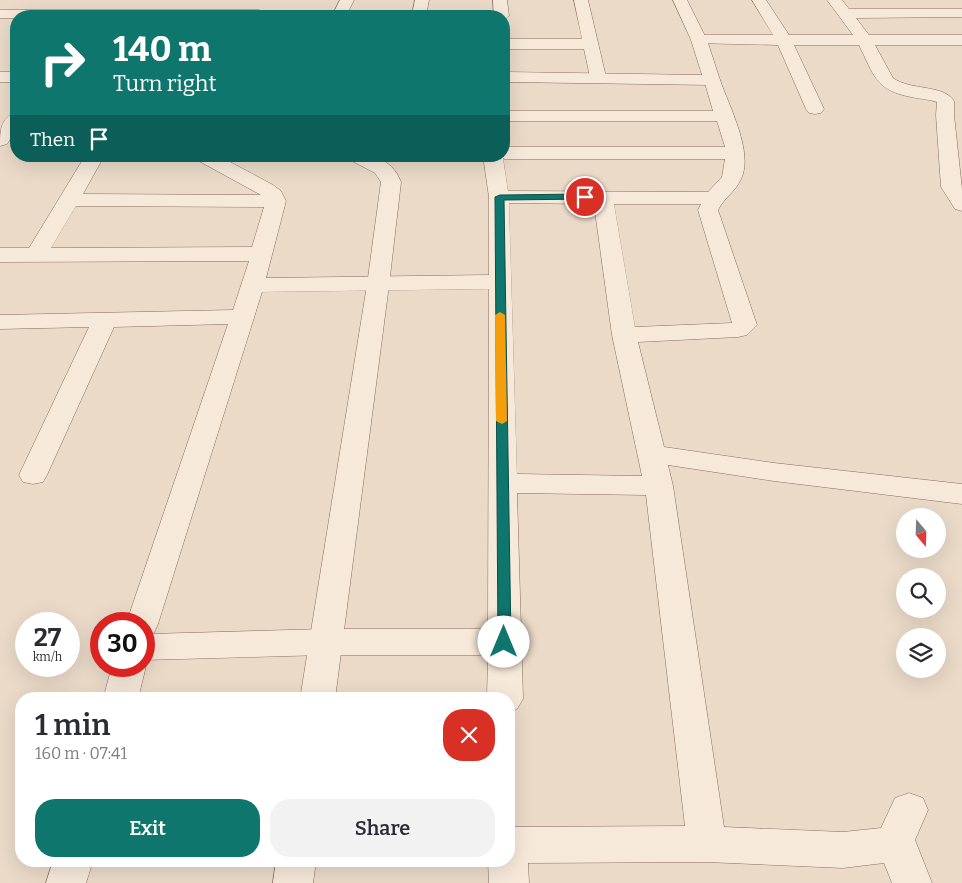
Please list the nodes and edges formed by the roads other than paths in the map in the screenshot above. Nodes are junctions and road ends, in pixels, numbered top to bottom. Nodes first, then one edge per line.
1 (22, 0) edge
2 (581, 0) edge
3 (680, 0) edge
4 (758, 0) edge
5 (834, 0) edge
6 (11, 10) edge
7 (962, 13) edge
8 (846, 14) junction
9 (699, 40) junction
10 (784, 40) junction
11 (865, 40) junction
12 (962, 40) edge
13 (510, 44) edge
14 (591, 44) junction
15 (510, 77) edge
16 (598, 77) junction
17 (712, 80) junction
18 (815, 110) dead end
19 (510, 116) edge
20 (725, 116) junction
21 (10, 126) edge
22 (954, 127) edge
23 (0, 140) edge
24 (510, 153) edge
25 (736, 153) junction
26 (91, 162) edge
27 (215, 162) edge
28 (369, 162) edge
29 (494, 162) edge
30 (500, 197) junction
31 (603, 197) junction
32 (714, 198) junction
33 (69, 200) junction
34 (276, 201) junction
35 (962, 205) edge
36 (0, 254) edge
37 (37, 254) junction
38 (262, 254) junction
39 (500, 282) junction
40 (253, 285) junction
41 (378, 285) junction
42 (243, 317) junction
43 (0, 322) edge
44 (104, 322) junction
45 (624, 335) junction
46 (652, 454) junction
47 (33, 475) dead end
48 (503, 483) junction
49 (659, 486) junction
50 (962, 494) edge
51 (146, 612) edge
52 (324, 642) junction
53 (504, 642) junction
54 (155, 647) edge
55 (126, 677) edge
56 (122, 692) edge
57 (318, 692) edge
58 (506, 692) edge
59 (707, 844) junction
60 (515, 845) edge
61 (71, 867) edge
62 (295, 867) edge
63 (508, 867) edge
64 (66, 883) edge
65 (293, 883) edge
66 (509, 883) edge
67 (912, 883) edge

1 - 6 street
2 - 14 street
3 - 9 street
4 - 10 street
5 - 8 street
7 - 8 street
8 - 11 street
9 - 10 street
9 - 17 street
10 - 11 street
10 - 18 street
11 - 12 street
11 - 22 street
13 - 14 street
14 - 16 street
15 - 16 street
16 - 17 street
17 - 20 street
19 - 20 street
20 - 25 street
21 - 23 street
22 - 35 street
24 - 25 street
25 - 32 street
26 - 33 street
27 - 34 street
28 - 41 street
29 - 30 street
30 - 31 street
30 - 39 street
31 - 32 street
31 - 45 street
32 - 45 street
33 - 34 street
33 - 37 street
34 - 38 street
36 - 37 street
37 - 38 street
38 - 40 street
39 - 41 street
39 - 48 street
40 - 41 street
40 - 42 street
41 - 52 street
42 - 44 street
42 - 51 street
43 - 44 street
44 - 47 street
45 - 46 street
46 - 49 street
46 - 50 street
48 - 49 street
48 - 53 street
49 - 59 street
52 - 53 street
52 - 54 street
52 - 57 street
53 - 58 street
55 - 56 street
59 - 60 street
59 - 67 street
61 - 64 street
62 - 65 street
63 - 66 street

